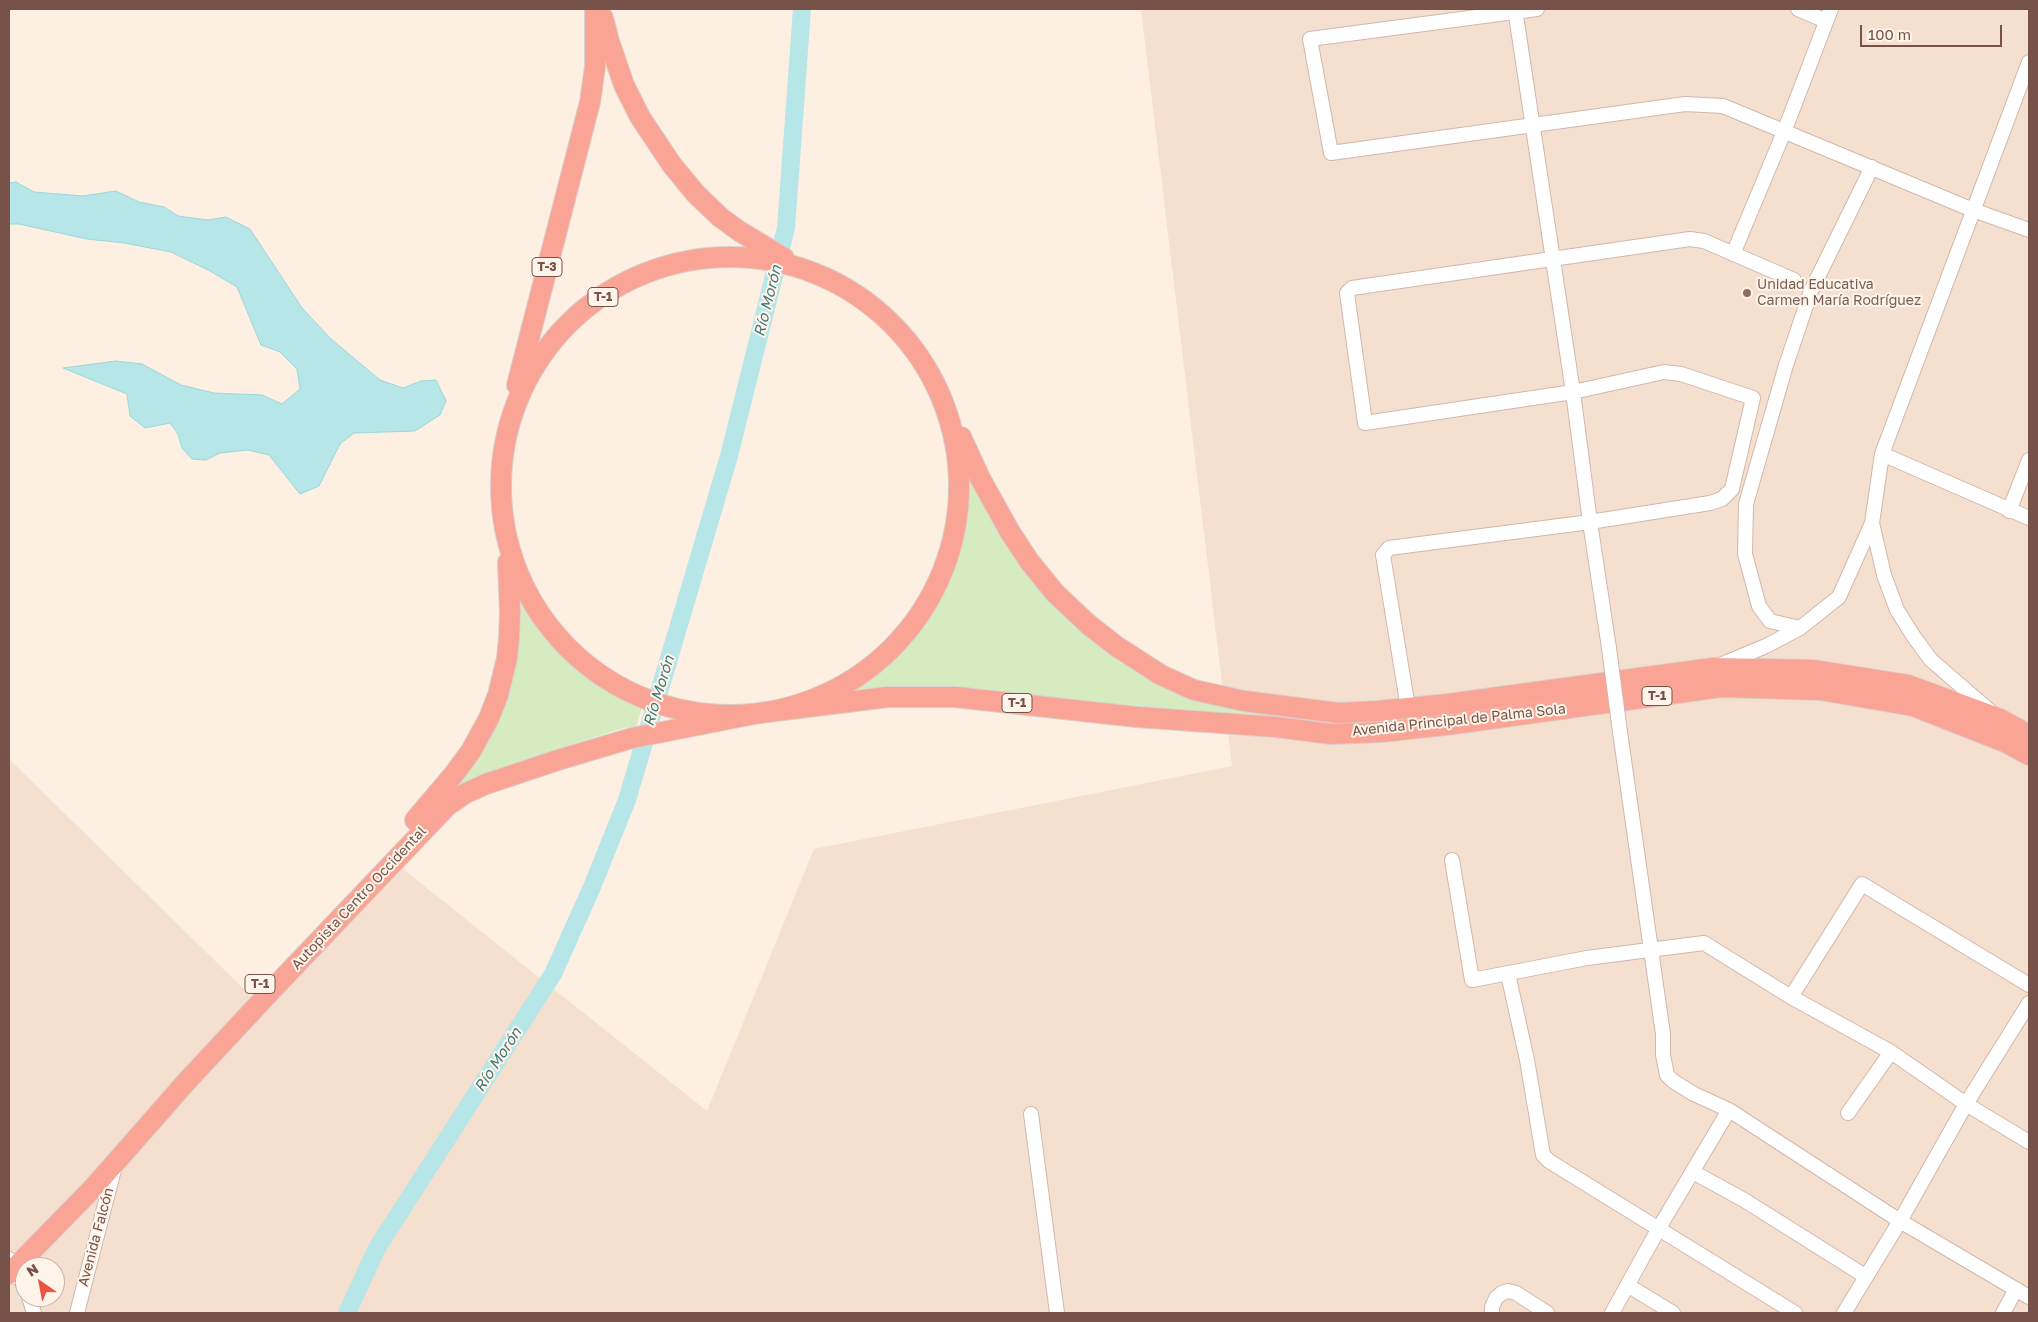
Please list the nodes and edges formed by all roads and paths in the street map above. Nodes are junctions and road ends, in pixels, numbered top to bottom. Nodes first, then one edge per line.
1 (595, 9) edge
2 (602, 9) edge
3 (1537, 9) edge
4 (1798, 9) edge
5 (1515, 10) edge
6 (1828, 15) edge
7 (2029, 62) edge
8 (1532, 126) junction
9 (1784, 132) junction
10 (1872, 167) junction
11 (1974, 210) junction
12 (2029, 230) edge
13 (1733, 254) junction
14 (768, 255) junction
15 (1552, 259) junction
16 (1794, 280) dead end
17 (1573, 392) junction
18 (941, 395) junction
19 (508, 433) junction
20 (1882, 454) junction
21 (2029, 460) edge
22 (2009, 511) junction
23 (2029, 518) edge
24 (1590, 522) junction
25 (1872, 523) junction
26 (504, 525) junction
27 (1800, 628) junction
28 (1713, 668) junction
29 (1408, 708) junction
30 (759, 712) junction
31 (2000, 719) junction
32 (2029, 735) edge
33 (2029, 755) edge
34 (1452, 860) dead end
35 (1650, 950) junction
36 (1508, 974) junction
37 (2029, 985) edge
38 (1791, 997) junction
39 (2029, 1004) edge
40 (1891, 1052) junction
41 (1966, 1104) junction
42 (1729, 1110) junction
43 (1848, 1113) dead end
44 (1031, 1114) dead end
45 (2029, 1142) edge
46 (117, 1160) junction
47 (1693, 1172) junction
48 (91, 1181) junction
49 (1900, 1221) junction
50 (1659, 1228) junction
51 (13, 1269) edge
52 (1865, 1276) junction
53 (1628, 1286) junction
54 (2016, 1289) junction
55 (2029, 1297) edge
56 (67, 1313) edge
57 (77, 1313) edge
58 (1057, 1313) edge
59 (1492, 1313) edge
60 (1547, 1313) edge
61 (1612, 1313) edge
62 (1673, 1313) edge
63 (1795, 1313) edge
64 (1844, 1313) edge
65 (2003, 1313) edge

1 - 19 highway, T-3
2 - 14 highway
3 - 5 street
4 - 6 street
5 - 8 street
5 - 8 street
6 - 9 street
7 - 11 street
8 - 9 street
8 - 15 street
9 - 10 street
9 - 13 street
10 - 11 street
10 - 27 street
11 - 12 street
11 - 20 street
13 - 15 street
13 - 16 street
14 - 18 highway, T-1
14 - 19 highway, T-1
15 - 17 street
15 - 17 street
17 - 24 street
17 - 24 street
18 - 29 highway, Avenida Principal de Palma Sola / T-1
18 - 30 highway, T-1
19 - 26 highway, T-1
20 - 22 street
20 - 25 street
21 - 22 street
22 - 23 street
24 - 29 street
24 - 35 street, bridge
25 - 27 street
25 - 31 street
26 - 30 highway, T-1
26 - 48 highway, Autopista Centro Occidental / T-1
27 - 28 street
28 - 29 highway, Avenida Principal de Palma Sola / T-1
28 - 31 highway, Avenida Principal de Palma Sola / T-1
30 - 33 highway, Avenida Principal de Palma Sola / T-1
30 - 46 highway, Autopista Centro Occidental / T-1
31 - 32 highway, Avenida Principal de Palma Sola / T-1
34 - 36 street
35 - 36 street
35 - 38 street
35 - 42 street
36 - 50 street
37 - 38 street
38 - 40 street
39 - 41 street
40 - 41 street
40 - 43 street
41 - 45 street
41 - 49 street
42 - 47 street
42 - 49 street
44 - 58 street
46 - 48 highway, Autopista Centro Occidental / T-1
46 - 57 street, Avenida Falcón
47 - 50 street
47 - 52 street
48 - 51 highway, Autopista Centro Occidental / T-1
48 - 56 street, Avenida Falcón
49 - 52 street
49 - 54 street
50 - 53 street
50 - 63 street
52 - 64 street
53 - 61 street
53 - 62 street
54 - 55 street
54 - 65 street
59 - 60 street

